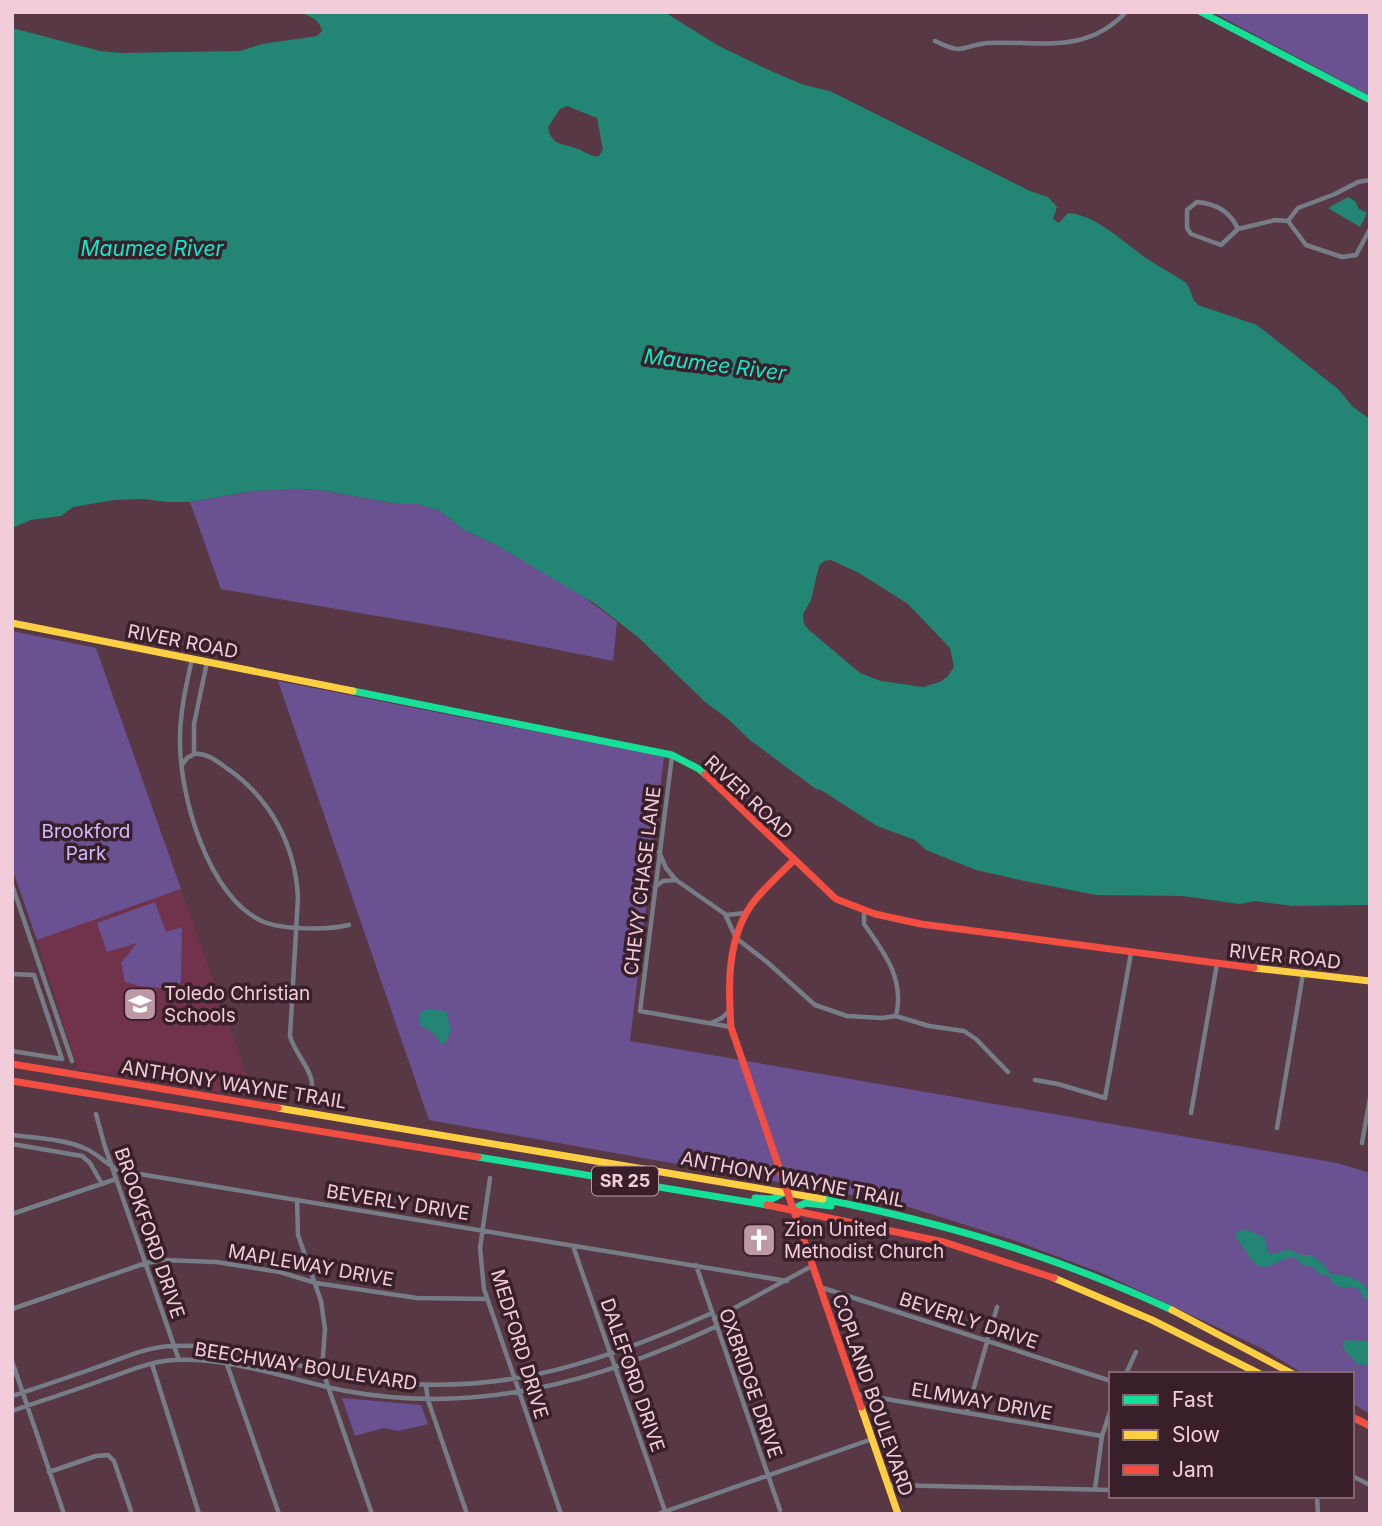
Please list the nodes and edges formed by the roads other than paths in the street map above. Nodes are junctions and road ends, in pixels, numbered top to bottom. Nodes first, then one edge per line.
1 (1126, 12) edge
2 (1201, 12) edge
3 (935, 41) dead end
4 (1370, 100) edge
5 (1370, 180) edge
6 (1288, 221) junction
7 (1238, 229) junction
8 (1370, 229) edge
9 (12, 623) edge
10 (192, 659) junction
11 (207, 662) junction
12 (194, 754) junction
13 (672, 755) junction
14 (182, 765) junction
15 (659, 852) junction
16 (794, 860) junction
17 (676, 880) junction
18 (12, 885) edge
19 (654, 887) junction
20 (14, 895) edge
21 (864, 912) junction
22 (747, 913) junction
23 (725, 914) junction
24 (349, 925) dead end
25 (298, 927) junction
26 (736, 938) junction
27 (1131, 953) junction
28 (1217, 964) junction
29 (1303, 974) junction
30 (12, 975) edge
31 (1370, 981) edge
32 (729, 1011) junction
33 (896, 1016) junction
34 (710, 1023) junction
35 (730, 1027) junction
36 (12, 1051) edge
37 (72, 1061) dead end
38 (12, 1064) edge
39 (1008, 1072) dead end
40 (1035, 1080) dead end
41 (12, 1081) edge
42 (312, 1091) dead end
43 (1370, 1098) edge
44 (1191, 1113) dead end
45 (96, 1114) dead end
46 (1277, 1128) dead end
47 (12, 1135) edge
48 (1362, 1143) dead end
49 (12, 1144) edge
50 (113, 1168) junction
51 (490, 1178) dead end
52 (116, 1179) junction
53 (102, 1184) junction
54 (787, 1192) junction
55 (707, 1195) junction
56 (297, 1200) junction
57 (792, 1209) junction
58 (892, 1213) junction
59 (12, 1214) edge
60 (482, 1230) junction
61 (573, 1245) junction
62 (146, 1263) junction
63 (696, 1265) junction
64 (812, 1266) junction
65 (787, 1281) junction
66 (316, 1283) junction
67 (819, 1287) junction
68 (487, 1298) junction
69 (997, 1307) dead end
70 (12, 1309) edge
71 (713, 1316) junction
72 (717, 1326) junction
73 (986, 1340) junction
74 (174, 1346) junction
75 (222, 1350) junction
76 (1136, 1352) dead end
77 (611, 1353) junction
78 (179, 1360) junction
79 (12, 1362) edge
80 (152, 1364) junction
81 (228, 1364) junction
82 (615, 1367) junction
83 (323, 1371) junction
84 (1127, 1372) edge
85 (1256, 1372) edge
86 (1290, 1372) edge
87 (515, 1380) junction
88 (1109, 1380) edge
89 (426, 1386) junction
90 (328, 1387) junction
91 (23, 1393) junction
92 (520, 1393) junction
93 (856, 1394) junction
94 (12, 1396) edge
95 (428, 1400) junction
96 (28, 1406) junction
97 (12, 1411) edge
98 (967, 1412) junction
99 (1109, 1415) edge
100 (1354, 1418) edge
101 (1370, 1426) edge
102 (1102, 1436) junction
103 (872, 1439) junction
104 (50, 1472) junction
105 (768, 1475) junction
106 (1354, 1477) edge
107 (888, 1485) junction
108 (1370, 1485) edge
109 (1095, 1489) junction
110 (1109, 1490) edge
111 (780, 1510) dead end
112 (666, 1513) edge
113 (64, 1514) edge
114 (132, 1514) edge
115 (200, 1514) edge
116 (279, 1514) edge
117 (372, 1514) edge
118 (467, 1514) edge
119 (561, 1514) edge
120 (658, 1514) edge
121 (898, 1514) edge

1 - 3 street
2 - 4 main road
5 - 6 street
6 - 7 street
6 - 8 street
7 - 7 street
9 - 10 main road, RIVER ROAD
10 - 11 main road, RIVER ROAD
10 - 14 street
11 - 12 street
11 - 13 main road, RIVER ROAD
12 - 14 street
12 - 25 street
13 - 15 street, CHEVY CHASE LANE
13 - 16 main road, RIVER ROAD
14 - 25 street
15 - 17 street
15 - 19 street, CHEVY CHASE LANE
16 - 21 main road, RIVER ROAD
16 - 22 main road, COPLAND BOULEVARD
17 - 19 street
17 - 23 street
18 - 20 street
19 - 34 street, CHEVY CHASE LANE
20 - 37 street
21 - 27 main road, RIVER ROAD
21 - 33 street
22 - 23 street
22 - 26 main road, COPLAND BOULEVARD
23 - 26 street
24 - 25 street
25 - 42 street
26 - 32 main road, COPLAND BOULEVARD
26 - 33 street
27 - 28 main road, RIVER ROAD
27 - 40 street
28 - 29 main road, RIVER ROAD
28 - 44 street
29 - 31 main road, RIVER ROAD
29 - 46 street
30 - 36 street
32 - 34 street
32 - 35 main road, COPLAND BOULEVARD
33 - 39 street
34 - 35 street
35 - 54 main road, COPLAND BOULEVARD
38 - 54 main road, ANTHONY WAYNE TRAIL / SR 25
41 - 55 main road, ANTHONY WAYNE TRAIL / SR 25
43 - 48 street
45 - 50 street, BROOKFORD DRIVE
47 - 50 street, BEVERLY DRIVE
49 - 53 street
50 - 52 street, BROOKFORD DRIVE
50 - 56 street, BEVERLY DRIVE
51 - 60 street, MEDFORD DRIVE
52 - 53 street
52 - 62 street, BROOKFORD DRIVE
53 - 59 street
54 - 55 main road
54 - 57 main road, COPLAND BOULEVARD
54 - 58 main road, ANTHONY WAYNE TRAIL / SR 25
55 - 57 main road, ANTHONY WAYNE TRAIL / SR 25
56 - 60 street, BEVERLY DRIVE
56 - 66 street
57 - 58 main road
57 - 64 main road, COPLAND BOULEVARD
57 - 85 main road, ANTHONY WAYNE TRAIL / SR 25
58 - 86 main road, ANTHONY WAYNE TRAIL / SR 25
60 - 61 street, BEVERLY DRIVE
60 - 68 street, MEDFORD DRIVE
61 - 63 street, BEVERLY DRIVE
61 - 77 street, DALEFORD DRIVE
62 - 66 street, MAPLEWAY DRIVE
62 - 70 street, MAPLEWAY DRIVE
62 - 74 street, BROOKFORD DRIVE
63 - 65 street, BEVERLY DRIVE
63 - 71 street, OXBRIDGE DRIVE
64 - 65 street, BEECHWAY BOULEVARD
64 - 67 main road, COPLAND BOULEVARD
65 - 71 street, BEECHWAY BOULEVARD
66 - 68 street, MAPLEWAY DRIVE
66 - 83 street
67 - 73 street, BEVERLY DRIVE
67 - 93 main road, COPLAND BOULEVARD
68 - 87 street, MEDFORD DRIVE
69 - 73 street
71 - 72 street, OXBRIDGE DRIVE
71 - 77 street, BEECHWAY BOULEVARD
72 - 82 street, BEECHWAY BOULEVARD
72 - 105 street, OXBRIDGE DRIVE
73 - 88 street, BEVERLY DRIVE
73 - 98 street
74 - 75 street, BEECHWAY BOULEVARD
74 - 78 street, BROOKFORD DRIVE
74 - 91 street, BEECHWAY BOULEVARD
75 - 81 street
75 - 83 street, BEECHWAY BOULEVARD
76 - 84 street
77 - 82 street, DALEFORD DRIVE
77 - 87 street, BEECHWAY BOULEVARD
78 - 80 street, BEECHWAY BOULEVARD
78 - 81 street, BEECHWAY BOULEVARD
79 - 91 street
80 - 96 street, BEECHWAY BOULEVARD
80 - 115 street
81 - 90 street, BEECHWAY BOULEVARD
81 - 116 street
82 - 92 street, BEECHWAY BOULEVARD
82 - 112 street, DALEFORD DRIVE
83 - 89 street, BEECHWAY BOULEVARD
83 - 90 street
87 - 89 street, BEECHWAY BOULEVARD
87 - 92 street, MEDFORD DRIVE
89 - 95 street
90 - 95 street, BEECHWAY BOULEVARD
90 - 117 street
91 - 94 street, BEECHWAY BOULEVARD
91 - 96 street
92 - 95 street, BEECHWAY BOULEVARD
92 - 119 street, MEDFORD DRIVE
93 - 98 street, ELMWAY DRIVE
93 - 103 main road, COPLAND BOULEVARD
95 - 118 street
96 - 97 street, BEECHWAY BOULEVARD
96 - 104 street
98 - 102 street, ELMWAY DRIVE
99 - 102 street
100 - 101 main road
102 - 109 street
103 - 105 street
103 - 107 main road, COPLAND BOULEVARD
104 - 113 street
104 - 114 street
105 - 111 street, OXBRIDGE DRIVE
105 - 112 street
106 - 108 street
107 - 109 street
107 - 121 main road, COPLAND BOULEVARD
109 - 110 street
112 - 120 street

